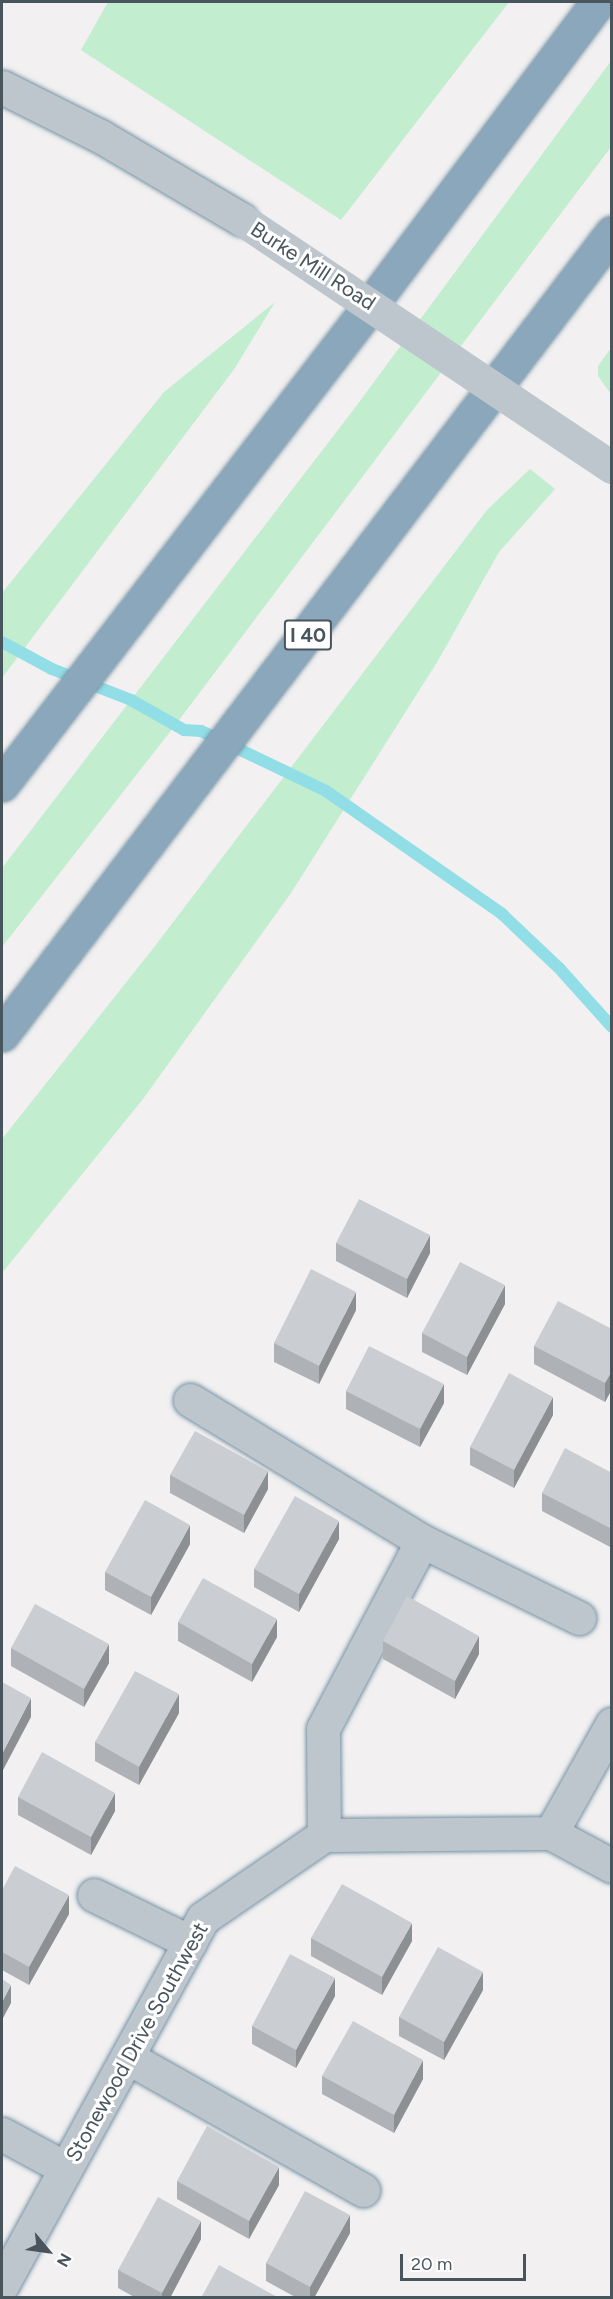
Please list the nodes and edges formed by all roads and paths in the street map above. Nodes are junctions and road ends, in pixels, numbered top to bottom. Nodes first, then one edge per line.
1 (598, 2) edge
2 (2, 87) edge
3 (612, 233) edge
4 (612, 467) edge
5 (2, 784) edge
6 (2, 1034) edge
7 (190, 1400) dead end
8 (422, 1541) junction
9 (579, 1618) dead end
10 (612, 1724) edge
11 (551, 1833) junction
12 (324, 1835) junction
13 (612, 1866) edge
14 (94, 1895) dead end
15 (190, 1942) junction
16 (127, 2057) junction
17 (2, 2134) edge
18 (65, 2168) junction
19 (363, 2190) dead end
20 (2, 2285) edge

1 - 5 highway
2 - 4 street, Burke Mill Road, bridge
3 - 6 highway, I 40
7 - 8 street
8 - 9 street
8 - 12 street
10 - 11 street
11 - 12 street
11 - 13 street
12 - 15 street, Stonewood Drive Southwest
14 - 15 street
15 - 16 street, Stonewood Drive Southwest
16 - 18 street, Stonewood Drive Southwest
16 - 19 street
17 - 18 street
18 - 20 street, Stonewood Drive Southwest

